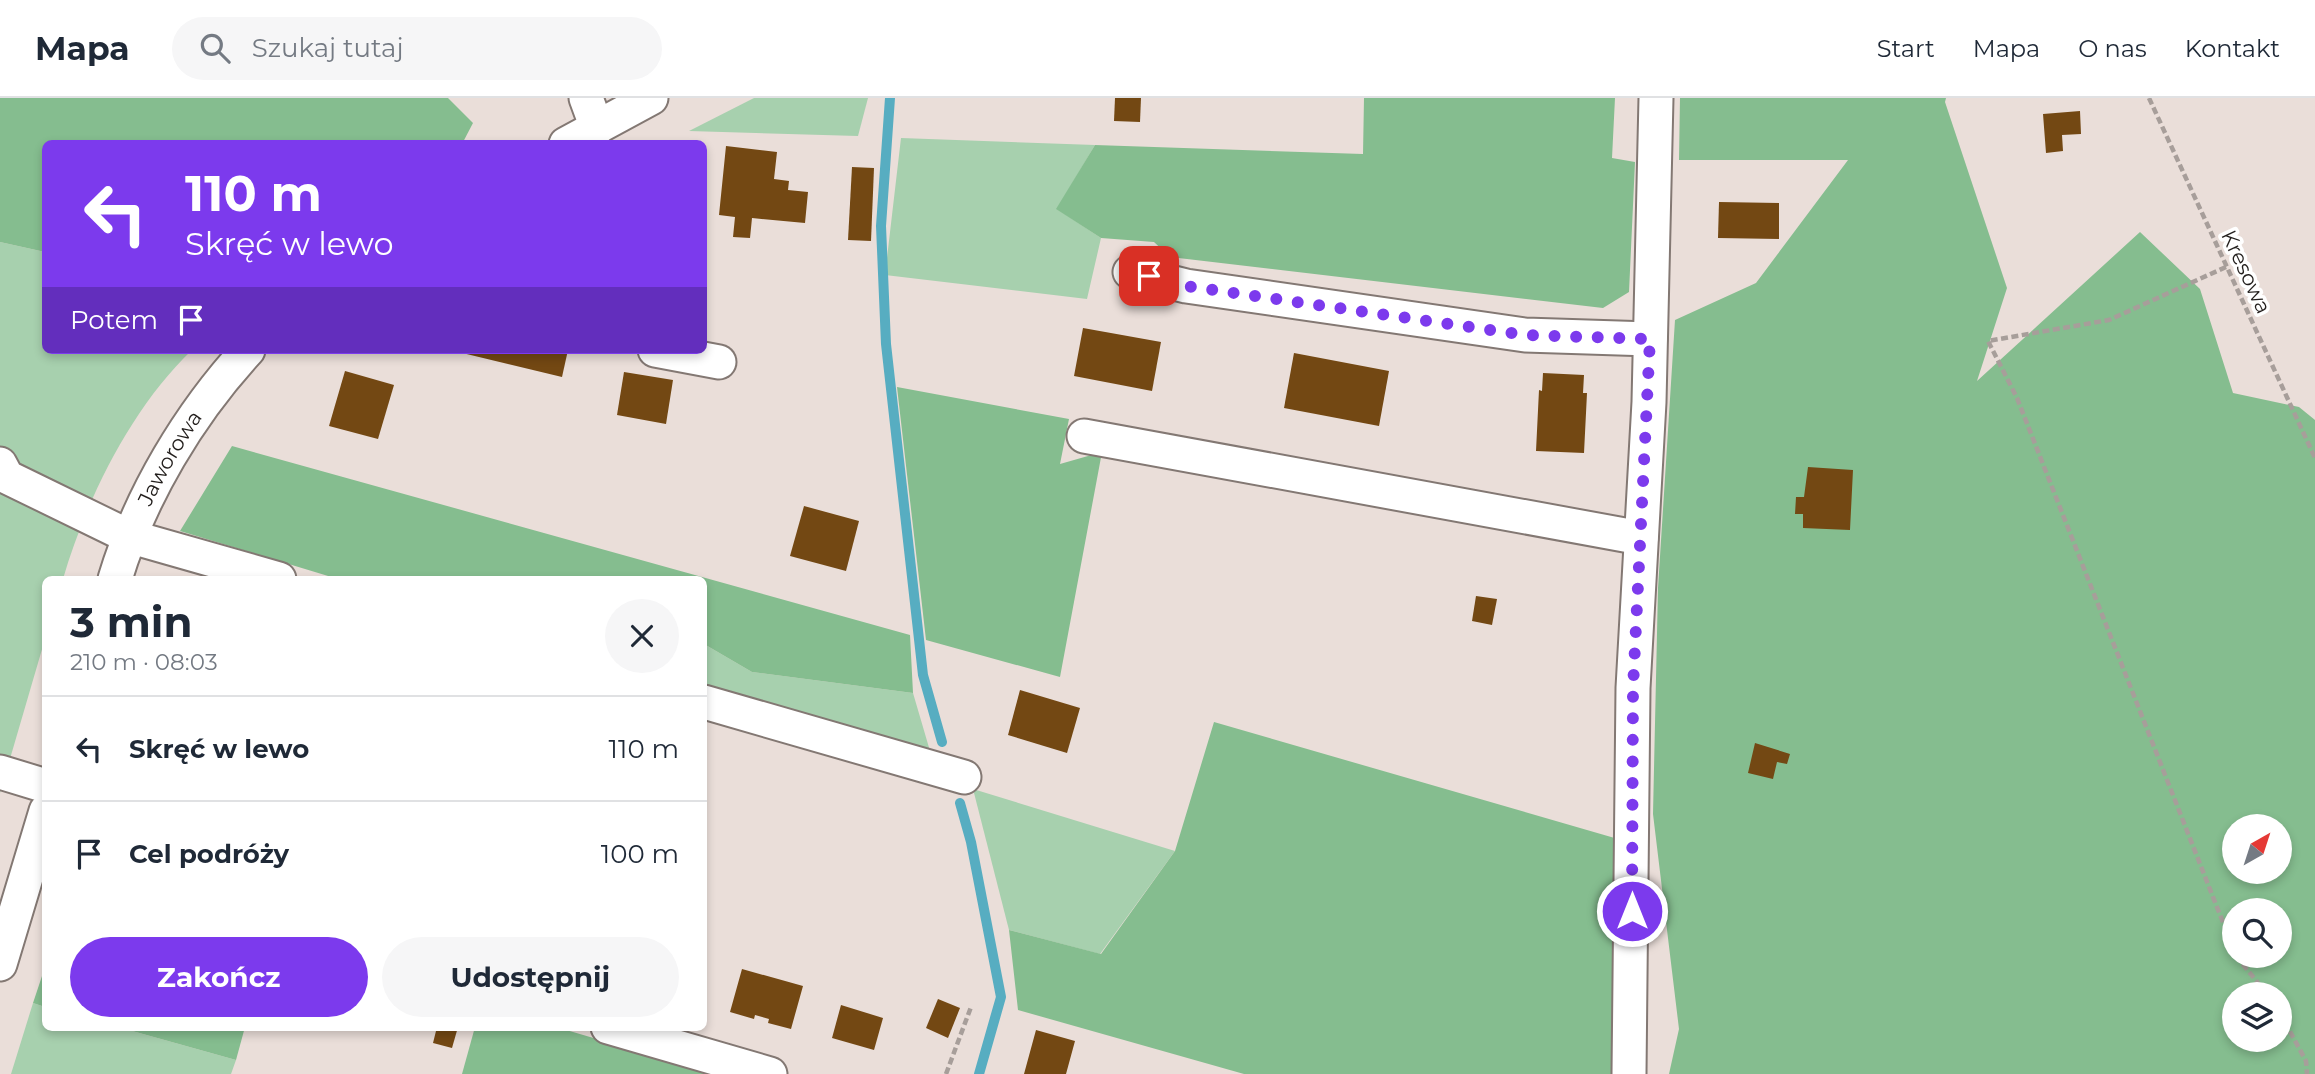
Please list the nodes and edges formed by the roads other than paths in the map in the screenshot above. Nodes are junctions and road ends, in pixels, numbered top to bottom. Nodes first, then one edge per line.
1 (651, 98) edge
2 (1656, 98) edge
3 (591, 113) edge
4 (569, 140) edge
5 (1130, 272) dead end
6 (1650, 339) junction
7 (244, 354) edge
8 (676, 354) edge
9 (719, 362) dead end
10 (1084, 436) dead end
11 (0, 464) edge
12 (128, 536) junction
13 (1641, 538) junction
14 (116, 576) edge
15 (268, 576) edge
16 (707, 703) edge
17 (0, 772) edge
18 (964, 777) dead end
19 (42, 785) edge
20 (42, 838) edge
21 (38, 864) edge
22 (0, 964) edge
23 (622, 1031) edge
24 (770, 1074) edge
25 (1629, 1074) edge

1 - 3 street
2 - 6 street
3 - 4 street
5 - 6 street
6 - 13 street
7 - 12 street, Jaworowa
8 - 9 street
10 - 13 street
11 - 12 street
12 - 14 street, Jaworowa
12 - 15 street
13 - 25 street
16 - 18 street
17 - 19 street
20 - 21 street
21 - 22 street
23 - 24 street

